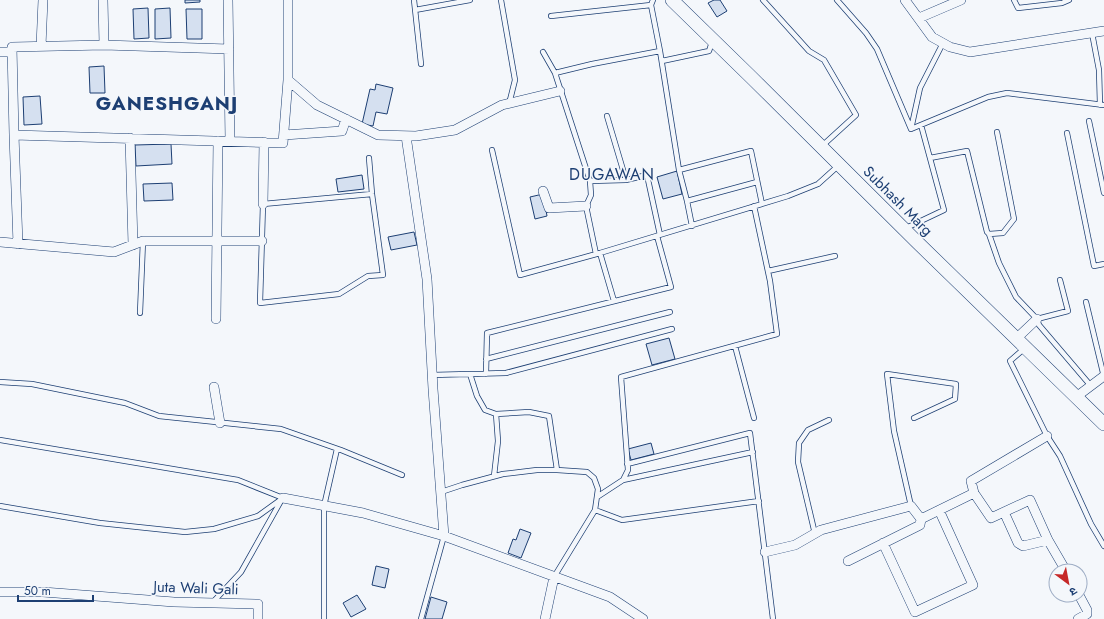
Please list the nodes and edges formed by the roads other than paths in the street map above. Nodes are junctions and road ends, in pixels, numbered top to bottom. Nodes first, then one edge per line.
1 (43, 0) edge
2 (103, 0) edge
3 (228, 0) edge
4 (288, 0) edge
5 (414, 0) edge
6 (470, 0) edge
7 (501, 0) edge
8 (653, 0) edge
9 (672, 0) edge
10 (763, 0) edge
11 (837, 0) edge
12 (905, 0) edge
13 (961, 0) edge
14 (1014, 0) edge
15 (1069, 0) edge
16 (651, 5) junction
17 (415, 10) junction
18 (551, 16) dead end
19 (919, 18) junction
20 (1104, 31) edge
21 (1092, 33) junction
22 (712, 40) junction
23 (943, 43) junction
24 (104, 45) junction
25 (41, 46) junction
26 (229, 49) junction
27 (660, 51) junction
28 (0, 52) edge
29 (12, 52) junction
30 (544, 52) dead end
31 (662, 61) junction
32 (421, 64) dead end
33 (1102, 70) edge
34 (555, 73) junction
35 (288, 80) junction
36 (560, 91) junction
37 (509, 104) junction
38 (1102, 105) edge
39 (607, 116) dead end
40 (346, 119) junction
41 (1089, 121) dead end
42 (921, 125) junction
43 (911, 129) junction
44 (997, 132) dead end
45 (1067, 133) dead end
46 (14, 135) junction
47 (284, 135) junction
48 (406, 136) junction
49 (130, 138) junction
50 (218, 141) junction
51 (230, 141) junction
52 (264, 142) junction
53 (821, 147) junction
54 (492, 150) dead end
55 (369, 158) dead end
56 (930, 158) junction
57 (839, 165) junction
58 (679, 170) junction
59 (626, 180) junction
60 (590, 181) junction
61 (757, 182) junction
62 (543, 191) dead end
63 (1104, 193) edge
64 (372, 194) junction
65 (688, 201) junction
66 (263, 204) junction
67 (762, 204) junction
68 (586, 206) junction
69 (754, 206) junction
70 (692, 226) junction
71 (904, 230) junction
72 (989, 234) junction
73 (658, 236) junction
74 (143, 241) junction
75 (217, 241) junction
76 (262, 241) junction
77 (0, 242) edge
78 (18, 244) junction
79 (133, 245) junction
80 (598, 254) junction
81 (835, 256) dead end
82 (1104, 264) edge
83 (768, 271) junction
84 (1060, 280) dead end
85 (614, 301) junction
86 (1086, 302) dead end
87 (140, 312) dead end
88 (670, 312) dead end
89 (216, 319) dead end
90 (1037, 319) junction
91 (672, 329) dead end
92 (1020, 343) junction
93 (735, 346) junction
94 (486, 359) junction
95 (470, 374) junction
96 (486, 374) junction
97 (432, 375) junction
98 (1104, 376) edge
99 (0, 382) edge
100 (1090, 386) junction
101 (214, 387) dead end
102 (1076, 397) junction
103 (496, 414) junction
104 (754, 418) dead end
105 (914, 418) dead end
106 (829, 420) dead end
107 (220, 423) junction
108 (1104, 424) edge
109 (1047, 436) junction
110 (0, 440) edge
111 (337, 449) junction
112 (753, 452) junction
113 (627, 464) junction
114 (557, 470) junction
115 (402, 475) dead end
116 (494, 476) junction
117 (623, 480) junction
118 (442, 492) junction
119 (974, 493) junction
120 (597, 497) junction
121 (283, 498) junction
122 (758, 500) junction
123 (0, 506) edge
124 (324, 506) junction
125 (911, 506) junction
126 (595, 510) junction
127 (939, 510) junction
128 (1004, 512) junction
129 (920, 519) junction
130 (815, 534) junction
131 (444, 536) junction
132 (1048, 540) junction
133 (883, 543) junction
134 (1104, 546) edge
135 (765, 552) junction
136 (848, 561) dead end
137 (1061, 563) edge
138 (554, 578) junction
139 (0, 592) edge
140 (212, 603) junction
141 (1083, 603) edge
142 (258, 619) edge
143 (324, 619) edge
144 (421, 619) edge
145 (545, 619) edge
146 (643, 619) edge
147 (772, 619) edge
148 (1078, 619) edge

1 - 25 street
2 - 24 street
3 - 26 street
4 - 35 street
5 - 17 lane
6 - 17 lane
7 - 37 lane
8 - 16 lane
9 - 22 main road, Subhash Marg
10 - 53 lane
11 - 43 lane
12 - 19 street
13 - 19 street
14 - 15 lane
16 - 18 lane
16 - 27 lane
17 - 32 lane
19 - 23 street
20 - 21 street
21 - 23 street
21 - 33 lane
22 - 31 lane
22 - 53 main road, Subhash Marg
23 - 43 lane
24 - 25 street
24 - 26 street
25 - 29 street
26 - 51 street
27 - 31 lane
27 - 34 lane
28 - 29 street
29 - 46 street
30 - 34 lane
31 - 58 lane
33 - 38 lane
34 - 36 lane
35 - 40 street
35 - 47 street
36 - 37 street
36 - 60 lane
37 - 48 street
38 - 42 lane
39 - 59 lane
40 - 47 street
40 - 48 street
41 - 63 lane
42 - 43 lane
42 - 56 lane
44 - 72 lane
45 - 82 lane
46 - 49 street
46 - 78 street
47 - 52 street
48 - 97 street
49 - 50 street
49 - 79 street
50 - 51 street
50 - 75 street
51 - 52 street
52 - 66 street
53 - 57 main road, Subhash Marg
54 - 80 lane
55 - 64 lane
56 - 71 lane
56 - 72 lane
57 - 67 lane
57 - 71 main road, Subhash Marg
58 - 61 lane
58 - 65 lane
59 - 60 lane
59 - 73 lane
60 - 68 lane
61 - 65 lane
61 - 67 lane
62 - 68 street
64 - 66 lane
64 - 76 lane
65 - 70 lane
66 - 76 lane
67 - 69 lane
68 - 80 lane
69 - 70 lane
69 - 83 lane
70 - 73 lane
71 - 92 main road, Subhash Marg
72 - 90 lane
73 - 80 lane
73 - 85 lane
74 - 75 street
74 - 79 street
74 - 87 lane
75 - 76 street
75 - 89 street
77 - 78 street
78 - 79 street
80 - 85 lane
81 - 83 lane
83 - 93 lane
84 - 90 lane
85 - 94 lane
86 - 98 lane
88 - 94 lane
90 - 92 street
90 - 100 lane
91 - 96 lane
92 - 102 main road, Subhash Marg
92 - 109 lane
93 - 104 lane
93 - 113 lane
94 - 96 lane
95 - 96 lane
95 - 97 lane
95 - 103 lane
97 - 118 street
98 - 100 street
99 - 107 lane
100 - 102 street
101 - 107 street
102 - 108 main road, Subhash Marg
103 - 114 lane
103 - 116 lane
105 - 125 lane
106 - 130 lane
107 - 111 lane
109 - 119 street
109 - 134 lane
110 - 121 lane
111 - 115 lane
111 - 124 lane
112 - 113 lane
112 - 117 lane
112 - 122 lane
113 - 117 lane
114 - 116 lane
114 - 120 lane
116 - 118 lane
117 - 120 lane
118 - 131 street
119 - 127 street
119 - 128 street
120 - 126 lane
121 - 123 lane
121 - 124 street
121 - 140 lane
122 - 126 lane
122 - 135 lane
124 - 131 street
124 - 143 lane
125 - 129 street
125 - 130 street
126 - 138 lane
127 - 129 street
127 - 133 street
128 - 132 street
128 - 132 street
129 - 133 street
130 - 135 street
131 - 138 street
131 - 144 lane
132 - 137 street
133 - 136 street
135 - 147 lane
138 - 145 street
138 - 146 street
139 - 140 street, Juta Wali Gali
140 - 142 street, Juta Wali Gali
141 - 148 street

